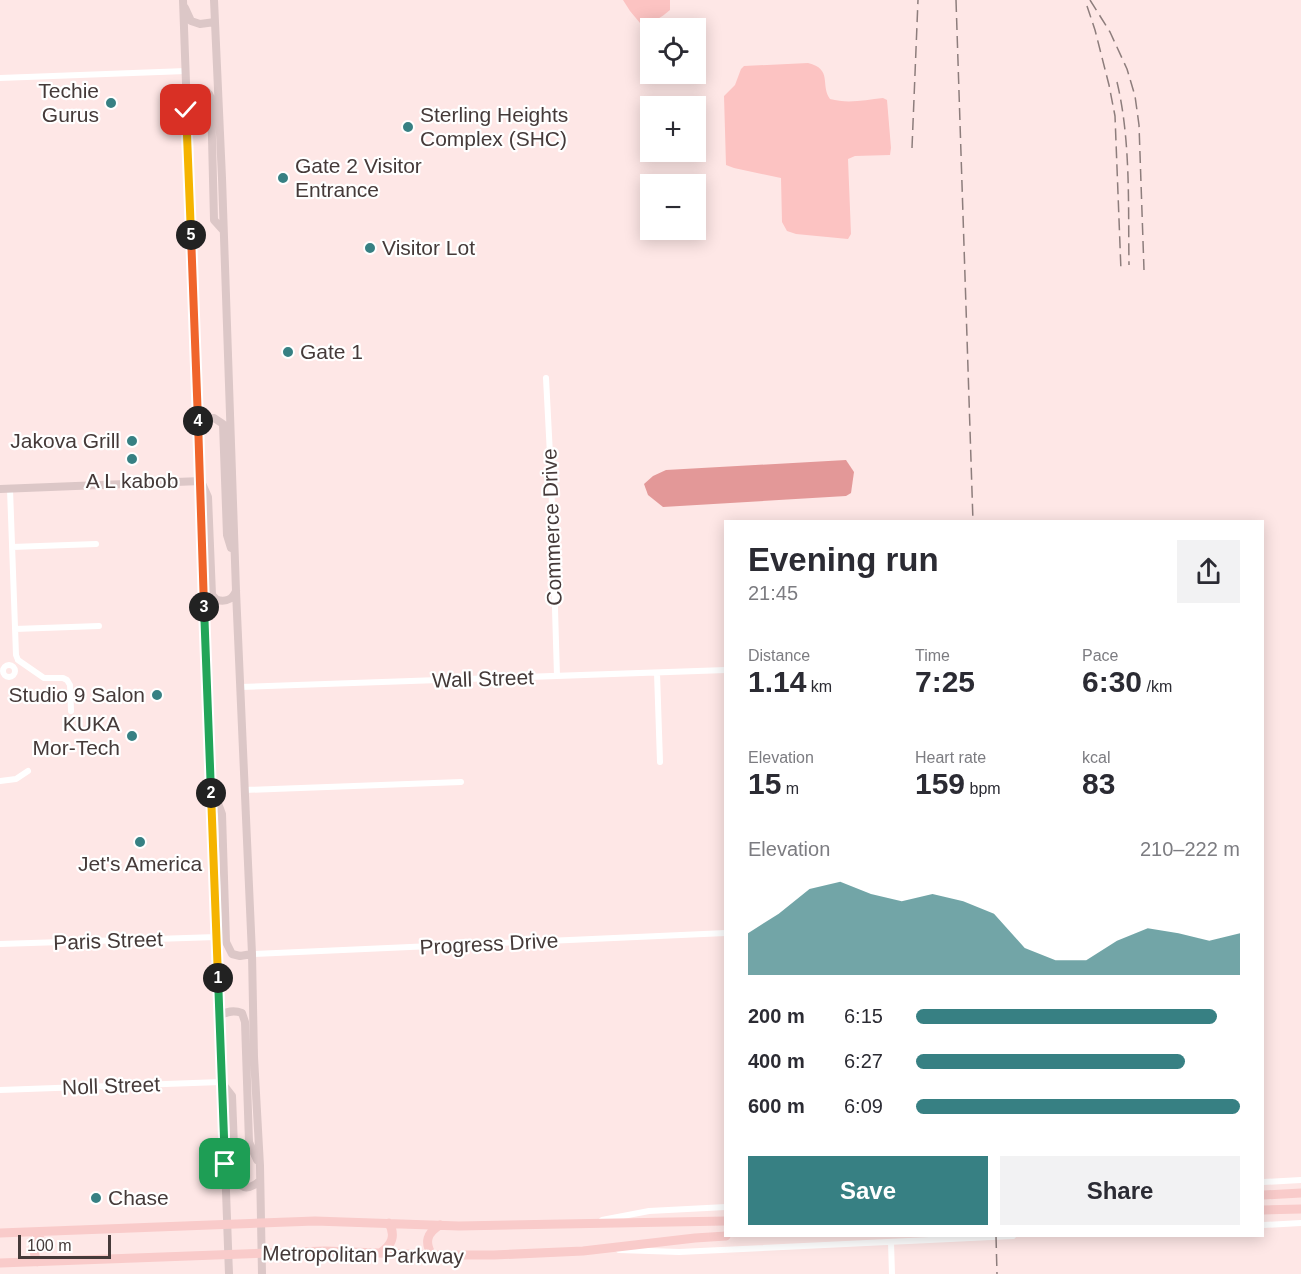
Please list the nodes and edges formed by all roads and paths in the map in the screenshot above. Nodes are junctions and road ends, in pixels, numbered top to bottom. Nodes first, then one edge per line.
1 (214, 0) edge
2 (183, 1) edge
3 (215, 22) junction
4 (186, 71) junction
5 (0, 78) edge
6 (187, 98) junction
7 (223, 230) junction
8 (546, 378) dead end
9 (198, 433) junction
10 (201, 481) junction
11 (0, 489) edge
12 (10, 489) junction
13 (96, 544) dead end
14 (12, 547) junction
15 (235, 560) junction
16 (236, 591) junction
17 (99, 626) dead end
18 (15, 629) junction
19 (18, 661) junction
20 (8, 665) junction
21 (16, 670) junction
22 (724, 670) edge
23 (657, 673) junction
24 (557, 676) junction
25 (240, 687) junction
26 (71, 711) dead end
27 (660, 762) dead end
28 (28, 771) dead end
29 (0, 782) edge
30 (461, 782) dead end
31 (211, 783) junction
32 (244, 790) junction
33 (724, 933) edge
34 (217, 937) junction
35 (0, 944) edge
36 (252, 954) junction
37 (220, 1016) junction
38 (221, 1082) junction
39 (0, 1090) edge
40 (260, 1166) junction
41 (1301, 1180) edge
42 (260, 1181) junction
43 (1264, 1182) edge
44 (1301, 1193) edge
45 (1264, 1195) edge
46 (724, 1207) edge
47 (1301, 1209) edge
48 (1264, 1210) edge
49 (724, 1221) edge
50 (261, 1223) junction
51 (389, 1223) junction
52 (586, 1223) junction
53 (1301, 1223) edge
54 (227, 1224) junction
55 (440, 1225) junction
56 (1264, 1225) edge
57 (42, 1232) junction
58 (0, 1233) edge
59 (724, 1236) edge
60 (970, 1237) edge
61 (891, 1242) junction
62 (595, 1250) junction
63 (262, 1253) junction
64 (380, 1253) junction
65 (228, 1255) junction
66 (432, 1255) junction
67 (38, 1262) junction
68 (0, 1263) edge
69 (229, 1274) edge
70 (262, 1274) edge
71 (892, 1274) edge

1 - 3 main road
2 - 3 main road
2 - 4 main road
3 - 7 main road
4 - 5 street
4 - 6 main road
6 - 7 main road
6 - 9 main road
7 - 15 main road
8 - 24 street, Commerce Drive
9 - 10 main road
9 - 15 main road
10 - 12 main road
10 - 16 main road
10 - 31 main road
11 - 12 main road
12 - 14 street
13 - 14 street
14 - 18 street
15 - 16 main road
16 - 25 main road
17 - 18 street
18 - 19 street
19 - 20 street
19 - 21 street
19 - 26 street
20 - 21 street
20 - 21 street
22 - 23 street, Wall Street
23 - 24 street, Wall Street
23 - 27 street
24 - 25 street, Wall Street
25 - 32 main road
28 - 29 street
30 - 32 street
31 - 34 main road
31 - 36 main road
32 - 36 main road
33 - 36 street, Progress Drive
34 - 35 street, Paris Street
34 - 37 main road
36 - 40 main road
37 - 38 main road
37 - 40 main road
38 - 39 street, Noll Street
38 - 42 main road
38 - 54 main road
40 - 42 main road
41 - 43 street
42 - 50 main road
44 - 45 main road
46 - 52 street
47 - 48 main road
49 - 52 main road, Metropolitan Parkway
50 - 51 main road, Metropolitan Parkway
50 - 54 main road, Metropolitan Parkway
50 - 63 main road
51 - 55 main road, Metropolitan Parkway
51 - 64 main road
52 - 55 main road, Metropolitan Parkway
53 - 56 street
54 - 57 main road, Metropolitan Parkway
54 - 65 main road
55 - 66 main road
57 - 58 main road, Metropolitan Parkway
57 - 67 main road
59 - 62 main road, Metropolitan Parkway
60 - 61 street
61 - 62 street
61 - 71 street
62 - 66 main road, Metropolitan Parkway
63 - 64 main road, Metropolitan Parkway
63 - 65 main road, Metropolitan Parkway
63 - 70 main road
64 - 66 main road, Metropolitan Parkway
65 - 67 main road, Metropolitan Parkway
65 - 69 main road
67 - 68 main road, Metropolitan Parkway

